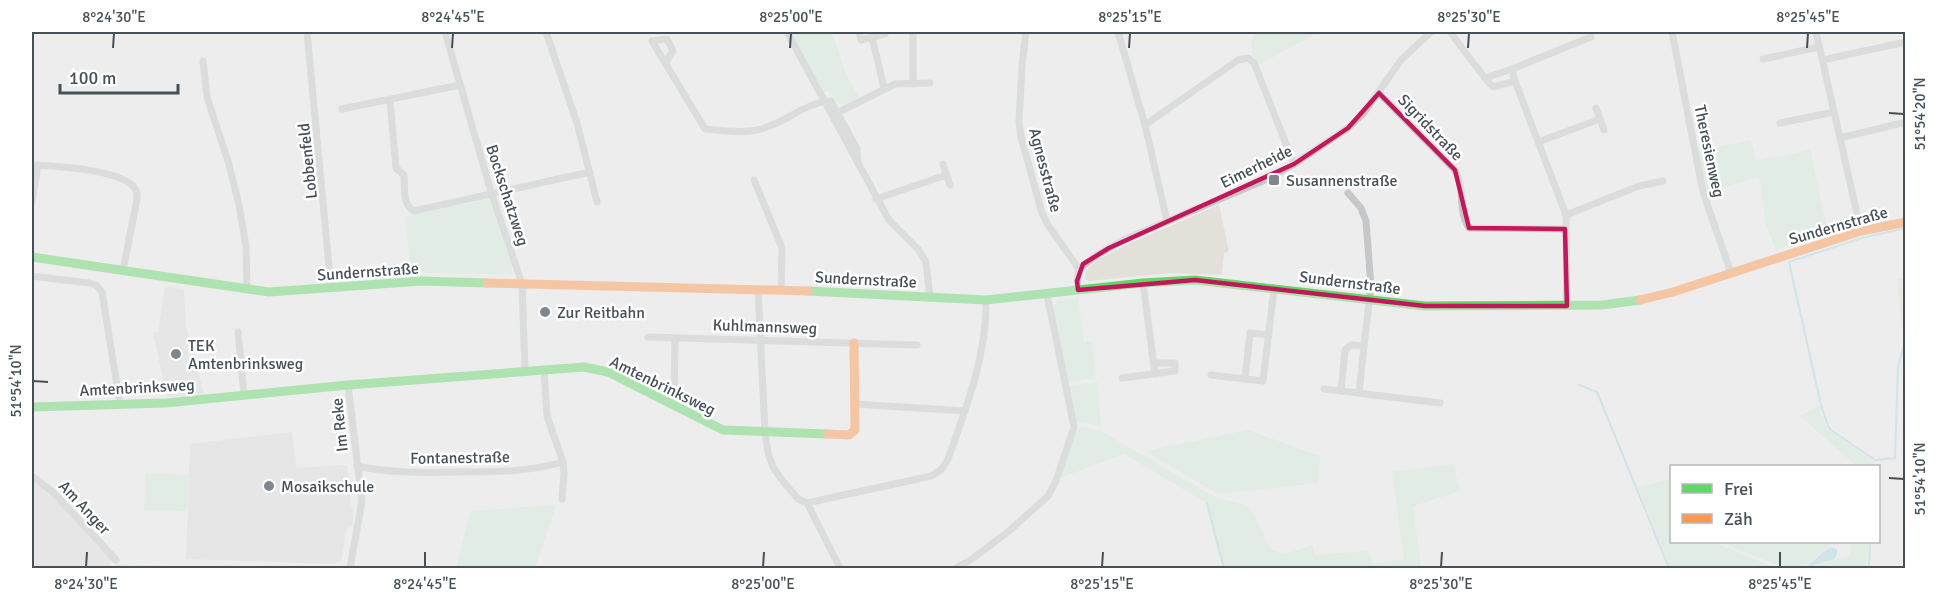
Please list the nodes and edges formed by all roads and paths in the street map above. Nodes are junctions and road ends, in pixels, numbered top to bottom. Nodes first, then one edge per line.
1 (309, 32) edge
2 (445, 32) edge
3 (546, 32) edge
4 (787, 32) edge
5 (859, 32) edge
6 (913, 32) edge
7 (1026, 32) edge
8 (1118, 32) edge
9 (1431, 32) edge
10 (1450, 32) edge
11 (1672, 32) edge
12 (1816, 32) edge
13 (885, 34) dead end
14 (872, 37) junction
15 (1591, 37) dead end
16 (1905, 42) edge
17 (1819, 47) junction
18 (1763, 59) dead end
19 (1822, 60) junction
20 (203, 62) dead end
21 (665, 63) dead end
22 (1512, 69) junction
23 (1485, 78) junction
24 (1515, 81) junction
25 (930, 83) dead end
26 (913, 84) junction
27 (460, 86) junction
28 (884, 88) junction
29 (1379, 93) junction
30 (390, 101) junction
31 (824, 101) junction
32 (1596, 108) dead end
33 (342, 109) dead end
34 (1833, 112) junction
35 (837, 113) junction
36 (1600, 119) junction
37 (1905, 122) edge
38 (1780, 123) dead end
39 (1146, 125) junction
40 (1604, 130) dead end
41 (1839, 138) junction
42 (1538, 142) junction
43 (858, 163) junction
44 (943, 164) dead end
45 (1294, 164) junction
46 (35, 165) edge
47 (590, 172) junction
48 (946, 175) junction
49 (754, 180) dead end
50 (1663, 181) dead end
51 (950, 185) dead end
52 (1348, 193) dead end
53 (492, 195) junction
54 (876, 199) junction
55 (32, 202) edge
56 (597, 202) dead end
57 (1566, 215) junction
58 (1167, 221) junction
59 (1905, 222) edge
60 (1566, 229) junction
61 (1861, 231) junction
62 (32, 257) edge
63 (1079, 268) junction
64 (123, 271) junction
65 (1731, 273) junction
66 (32, 276) edge
67 (1143, 283) junction
68 (522, 284) junction
69 (331, 288) junction
70 (247, 289) junction
71 (758, 289) junction
72 (1274, 289) junction
73 (782, 290) junction
74 (1078, 290) junction
75 (1047, 294) junction
76 (930, 298) junction
77 (986, 300) junction
78 (1369, 300) junction
79 (1567, 306) junction
80 (238, 333) dead end
81 (1269, 335) junction
82 (648, 337) dead end
83 (675, 338) junction
84 (760, 340) junction
85 (854, 343) junction
86 (917, 345) dead end
87 (1364, 345) junction
88 (1154, 363) junction
89 (544, 369) junction
90 (525, 370) junction
91 (1155, 374) junction
92 (1211, 375) dead end
93 (1122, 378) dead end
94 (1245, 379) junction
95 (348, 385) junction
96 (1324, 389) dead end
97 (1341, 391) junction
98 (1359, 393) junction
99 (244, 395) junction
100 (1440, 403) dead end
101 (120, 404) junction
102 (855, 404) junction
103 (671, 405) junction
104 (32, 407) edge
105 (965, 411) junction
106 (765, 432) junction
107 (563, 462) junction
108 (357, 466) junction
109 (32, 476) edge
110 (562, 499) dead end
111 (807, 503) junction
112 (116, 560) dead end
113 (350, 568) edge
114 (840, 568) edge
115 (956, 568) edge

1 - 69 street, Lobbenfeld
2 - 27 street, Bockschatzweg
3 - 47 street
4 - 31 street
5 - 14 street
6 - 26 street
7 - 63 street, Agnesstraße
8 - 39 street
9 - 29 street, Eimerheide
10 - 23 street
11 - 65 street, Theresienweg
12 - 17 street
13 - 14 street
14 - 28 street
15 - 22 street
16 - 19 street
17 - 18 street
17 - 19 street
19 - 34 street
20 - 70 street
21 - 31 street
22 - 23 street
22 - 24 street
23 - 24 street
24 - 42 street
25 - 26 street
26 - 28 street
27 - 30 street
27 - 53 street, Bockschatzweg
28 - 35 street
29 - 45 street, Eimerheide
29 - 60 street, Sigridstraße
30 - 33 street
30 - 53 street
31 - 35 street
31 - 43 street
32 - 36 street
34 - 38 street
34 - 41 street
35 - 43 street
36 - 40 street
36 - 42 street
37 - 41 street
39 - 45 street
39 - 58 street
41 - 61 street
42 - 57 street
43 - 54 street
44 - 48 street
45 - 58 street, Eimerheide
46 - 55 street
46 - 64 street
47 - 53 street
47 - 56 street
48 - 51 street
48 - 54 street
49 - 73 street
50 - 57 street
52 - 78 street
53 - 68 street, Bockschatzweg
54 - 76 street
57 - 60 street
58 - 63 street, Eimerheide
59 - 61 street, Sundernstraße
60 - 79 street
61 - 65 street, Sundernstraße
62 - 64 street, Sundernstraße
63 - 74 street
64 - 70 street, Sundernstraße
65 - 79 street, Sundernstraße
66 - 101 street
67 - 72 street, Sundernstraße
67 - 74 street, Sundernstraße
67 - 88 street
68 - 69 street, Sundernstraße
68 - 71 street, Sundernstraße
68 - 90 street, Bockschatzweg
69 - 70 street, Sundernstraße
71 - 73 street, Sundernstraße
71 - 84 street
72 - 78 street, Sundernstraße
72 - 81 street
73 - 76 street, Sundernstraße
74 - 75 street, Sundernstraße
75 - 77 street, Sundernstraße
75 - 115 street
76 - 77 street, Sundernstraße
77 - 105 street
78 - 79 street, Sundernstraße
78 - 87 street
80 - 99 street
81 - 94 street
81 - 94 street
82 - 83 street, Kuhlmannsweg
83 - 84 street, Kuhlmannsweg
83 - 103 street
84 - 85 street, Kuhlmannsweg
84 - 106 street
85 - 86 street, Kuhlmannsweg
85 - 102 street
87 - 97 street
87 - 98 street
88 - 91 street
88 - 91 street
89 - 90 street, Amtenbrinksweg
89 - 103 street, Amtenbrinksweg
89 - 107 street
90 - 95 street, Amtenbrinksweg
91 - 93 street
92 - 94 street
95 - 99 street, Amtenbrinksweg
95 - 108 street, Im Reke
96 - 97 street
97 - 98 street
98 - 100 street
99 - 101 street, Amtenbrinksweg
101 - 104 street, Amtenbrinksweg
102 - 105 street
102 - 106 street, Amtenbrinksweg
103 - 106 street, Amtenbrinksweg
105 - 111 street
106 - 111 street
107 - 108 street, Fontanestraße
107 - 110 street
108 - 113 street, Im Reke
109 - 112 street, Am Anger
111 - 114 street

